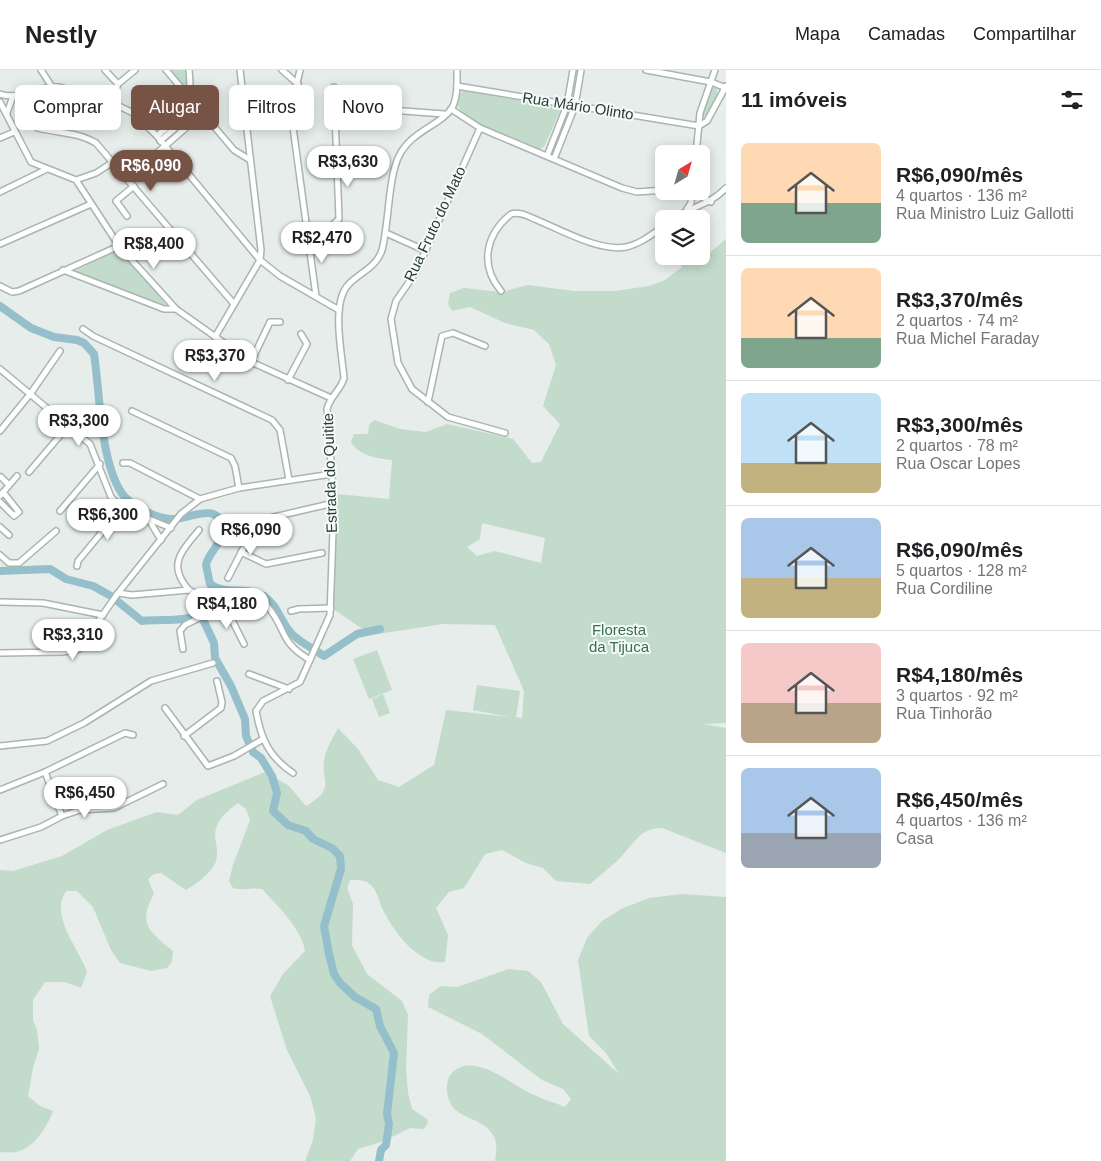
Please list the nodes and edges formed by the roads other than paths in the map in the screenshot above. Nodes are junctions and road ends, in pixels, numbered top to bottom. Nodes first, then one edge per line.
1 (41, 70) edge
2 (105, 70) edge
3 (134, 70) edge
4 (166, 70) edge
5 (189, 70) edge
6 (240, 70) edge
7 (282, 70) edge
8 (300, 70) edge
9 (457, 70) edge
10 (573, 70) edge
11 (581, 70) edge
12 (646, 70) edge
13 (715, 70) edge
14 (711, 82) junction
15 (118, 84) joint
16 (298, 84) junction
17 (51, 85) edge
18 (179, 85) edge
19 (190, 85) edge
20 (457, 86) junction
21 (726, 88) edge
22 (0, 94) edge
23 (13, 96) joint
24 (0, 102) edge
25 (567, 105) junction
26 (576, 106) junction
27 (121, 107) edge
28 (451, 109) junction
29 (402, 111) edge
30 (7, 113) junction
31 (445, 114) junction
32 (699, 126) junction
33 (480, 128) junction
34 (47, 130) edge
35 (173, 130) edge
36 (173, 130) edge
37 (217, 130) edge
38 (337, 130) edge
39 (14, 132) junction
40 (0, 138) edge
41 (160, 141) junction
42 (697, 145) edge
43 (547, 156) junction
44 (554, 159) junction
45 (250, 160) junction
46 (113, 162) junction
47 (36, 166) junction
48 (47, 169) junction
49 (35, 175) junction
50 (127, 179) junction
51 (76, 180) junction
52 (134, 186) junction
53 (726, 188) edge
54 (655, 190) edge
55 (0, 192) edge
56 (692, 200) edge
57 (708, 200) edge
58 (711, 202) junction
59 (91, 204) junction
60 (686, 210) joint
61 (127, 216) dead end
62 (386, 232) junction
63 (655, 232) edge
64 (308, 235) junction
65 (0, 244) edge
66 (119, 246) junction
67 (426, 250) junction
68 (260, 260) junction
69 (63, 270) junction
70 (0, 286) edge
71 (500, 291) dead end
72 (316, 296) junction
73 (234, 304) junction
74 (176, 309) junction
75 (339, 310) junction
76 (280, 322) dead end
77 (83, 329) dead end
78 (301, 334) dead end
79 (215, 337) junction
80 (485, 346) dead end
81 (60, 351) dead end
82 (251, 362) junction
83 (0, 369) edge
84 (288, 380) junction
85 (31, 394) junction
86 (331, 398) junction
87 (428, 402) junction
88 (132, 411) dead end
89 (69, 424) junction
90 (0, 431) edge
91 (506, 433) dead end
92 (123, 463) dead end
93 (100, 464) junction
94 (29, 472) dead end
95 (332, 474) junction
96 (17, 476) dead end
97 (1, 477) edge
98 (289, 480) junction
99 (9, 485) junction
100 (239, 488) junction
101 (2, 494) edge
102 (200, 498) junction
103 (0, 502) edge
104 (334, 503) junction
105 (122, 508) junction
106 (60, 511) dead end
107 (149, 519) junction
108 (172, 526) junction
109 (0, 527) edge
110 (199, 530) dead end
111 (56, 532) dead end
112 (9, 534) dead end
113 (161, 540) junction
114 (241, 552) junction
115 (322, 553) dead end
116 (0, 556) edge
117 (77, 566) dead end
118 (228, 578) dead end
119 (189, 590) junction
120 (118, 594) junction
121 (0, 602) edge
122 (223, 607) junction
123 (331, 608) junction
124 (292, 611) dead end
125 (103, 615) junction
126 (244, 644) dead end
127 (183, 649) dead end
128 (0, 653) edge
129 (310, 660) junction
130 (213, 664) dead end
131 (249, 674) dead end
132 (217, 681) dead end
133 (289, 689) junction
134 (165, 708) dead end
135 (133, 735) dead end
136 (184, 736) junction
137 (263, 739) junction
138 (0, 746) edge
139 (45, 772) junction
140 (294, 773) dead end
141 (163, 784) dead end
142 (0, 790) edge
143 (62, 816) junction
144 (0, 840) edge

1 - 17 street
2 - 15 street
3 - 15 street
4 - 18 street
5 - 19 street
6 - 45 street
7 - 16 street
8 - 16 street
9 - 20 street
10 - 25 street
11 - 26 street
12 - 14 street
13 - 14 street
14 - 21 street
14 - 32 street
16 - 64 street
20 - 25 street, Rua Mário Olinto
20 - 28 street
21 - 32 street
22 - 23 street
23 - 30 street
24 - 30 street
25 - 26 street, Rua Mário Olinto
25 - 43 street
26 - 32 street, Rua Mário Olinto
26 - 44 street
27 - 41 street
28 - 31 street
28 - 33 street
29 - 31 street
30 - 39 street
31 - 62 street
32 - 42 street
33 - 43 street
33 - 67 street, Rua Fruto do Mato
34 - 46 street
35 - 41 street
36 - 41 street
37 - 45 street
38 - 64 street
39 - 40 street
39 - 47 street
41 - 50 street
41 - 68 street
43 - 44 street
44 - 54 street
45 - 68 street
46 - 50 street
46 - 51 street
47 - 48 street
47 - 49 street
48 - 49 street
48 - 51 street
49 - 55 street
50 - 52 street
51 - 59 street
52 - 61 street
52 - 73 street
53 - 58 street
56 - 60 street
57 - 58 street
58 - 60 street
59 - 65 street
59 - 66 street
62 - 67 street
62 - 75 street
63 - 71 street
64 - 72 street
66 - 69 street
66 - 74 street
67 - 87 street, Rua Fruto do Mato
68 - 72 street
68 - 73 street
69 - 70 street
69 - 74 street
72 - 75 street
73 - 79 street
74 - 79 street
75 - 86 street, Estrada do Quitite
76 - 82 street
77 - 98 street
78 - 84 street
79 - 82 street
80 - 87 street
81 - 85 street
82 - 84 street
83 - 85 street
84 - 86 street
85 - 89 street
85 - 90 street
86 - 95 street, Estrada do Quitite
87 - 91 street, Rua Fruto do Mato
88 - 100 street
89 - 93 street
89 - 94 street
92 - 102 street
93 - 105 street
93 - 106 street
95 - 98 street
95 - 104 street, Estrada do Quitite
96 - 99 street
97 - 99 street
98 - 100 street
99 - 101 street
100 - 102 street
101 - 103 street
102 - 108 street
104 - 114 street
104 - 123 street, Estrada do Quitite
105 - 107 street
105 - 117 street
107 - 108 street
107 - 113 street
108 - 113 street
109 - 112 street
110 - 119 street
111 - 116 street
113 - 120 street
114 - 115 street
114 - 118 street
119 - 120 street
119 - 122 street
120 - 125 street
121 - 125 street
122 - 126 street
122 - 127 street
122 - 129 street
123 - 124 street
123 - 129 street, Estrada do Quitite
125 - 128 street
129 - 133 street, Estrada do Quitite
130 - 138 street
131 - 133 street
132 - 136 street
133 - 137 street, Estrada do Quitite
134 - 136 street
135 - 139 street
136 - 137 street
137 - 140 street, Estrada do Quitite
139 - 142 street
139 - 143 street
141 - 143 street
143 - 144 street

